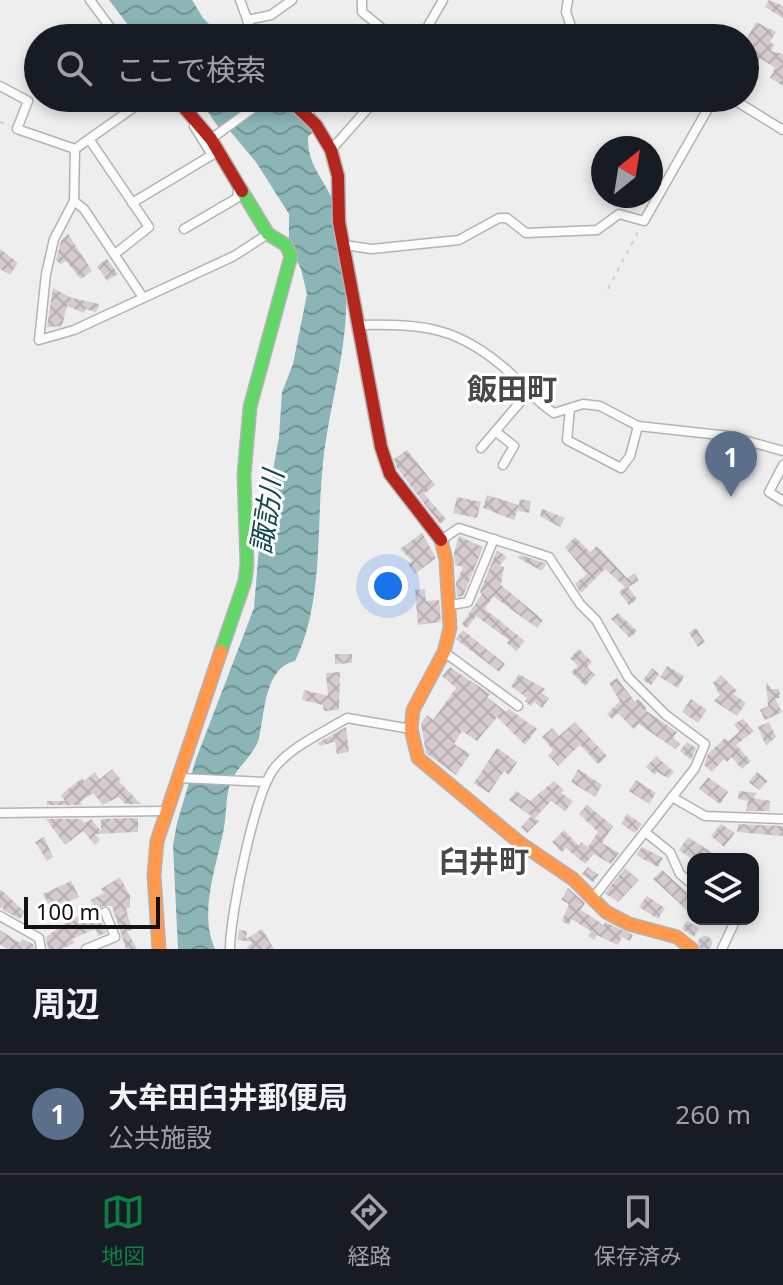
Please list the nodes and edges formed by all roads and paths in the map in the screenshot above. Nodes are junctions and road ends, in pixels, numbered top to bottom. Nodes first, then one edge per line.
1 (90, 0) edge
2 (240, 0) edge
3 (292, 0) edge
4 (362, 0) edge
5 (443, 0) edge
6 (568, 0) edge
7 (247, 20) junction
8 (108, 24) edge
9 (249, 24) edge
10 (377, 24) edge
11 (429, 24) edge
12 (570, 24) edge
13 (0, 86) edge
14 (24, 99) edge
15 (24, 111) edge
16 (127, 112) edge
17 (189, 112) edge
18 (248, 112) edge
19 (303, 112) edge
20 (307, 112) edge
21 (365, 112) edge
22 (706, 112) edge
23 (754, 112) edge
24 (194, 118) junction
25 (316, 125) junction
26 (783, 130) edge
27 (213, 138) junction
28 (89, 139) junction
29 (75, 149) junction
30 (331, 150) junction
31 (239, 183) junction
32 (74, 201) junction
33 (132, 203) junction
34 (644, 221) junction
35 (184, 229) dead end
36 (268, 234) junction
37 (344, 245) junction
38 (115, 254) junction
39 (608, 289) dead end
40 (142, 296) junction
41 (361, 325) junction
42 (528, 393) junction
43 (570, 409) junction
44 (638, 426) junction
45 (495, 431) junction
46 (481, 448) dead end
47 (783, 451) edge
48 (503, 465) dead end
49 (783, 465) edge
50 (783, 501) edge
51 (494, 539) junction
52 (441, 540) junction
53 (451, 605) junction
54 (444, 652) junction
55 (518, 706) dead end
56 (411, 729) junction
57 (179, 778) junction
58 (262, 782) junction
59 (672, 797) junction
60 (166, 811) junction
61 (0, 813) edge
62 (783, 819) edge
63 (645, 832) junction
64 (687, 880) edge
65 (593, 898) junction
66 (105, 912) dead end
67 (0, 916) edge
68 (733, 925) edge
69 (41, 949) edge
70 (86, 949) edge
71 (159, 949) edge
72 (230, 949) edge
73 (692, 949) edge
74 (722, 949) edge

1 - 8 street
2 - 7 street
3 - 7 street
4 - 10 street
5 - 11 street
6 - 12 street
7 - 9 street
13 - 14 street
15 - 29 street
16 - 28 street
17 - 24 street
18 - 27 street
19 - 25 street
20 - 25 street
21 - 30 street
22 - 34 street
23 - 26 street
24 - 27 street
24 - 33 street
25 - 30 street
27 - 31 street
28 - 29 street
28 - 33 street
29 - 32 street
30 - 37 street
31 - 35 street
31 - 36 street
32 - 38 street
32 - 40 street
33 - 38 street
34 - 37 street
34 - 39 path
36 - 40 street
36 - 57 street
37 - 41 street
38 - 40 street
41 - 42 street
41 - 52 street
42 - 43 street
42 - 45 street
43 - 44 street
43 - 44 street
44 - 47 street
45 - 46 street
45 - 48 street
49 - 50 street
51 - 52 street
51 - 53 street
51 - 59 street
52 - 53 street
53 - 54 street
54 - 55 street
54 - 56 street
56 - 58 street
56 - 65 street
57 - 58 street
57 - 60 street
58 - 72 street
59 - 62 street
59 - 63 street
60 - 61 street
60 - 71 street
63 - 64 street
63 - 65 street
65 - 73 street
66 - 70 street
67 - 69 street
68 - 74 street

